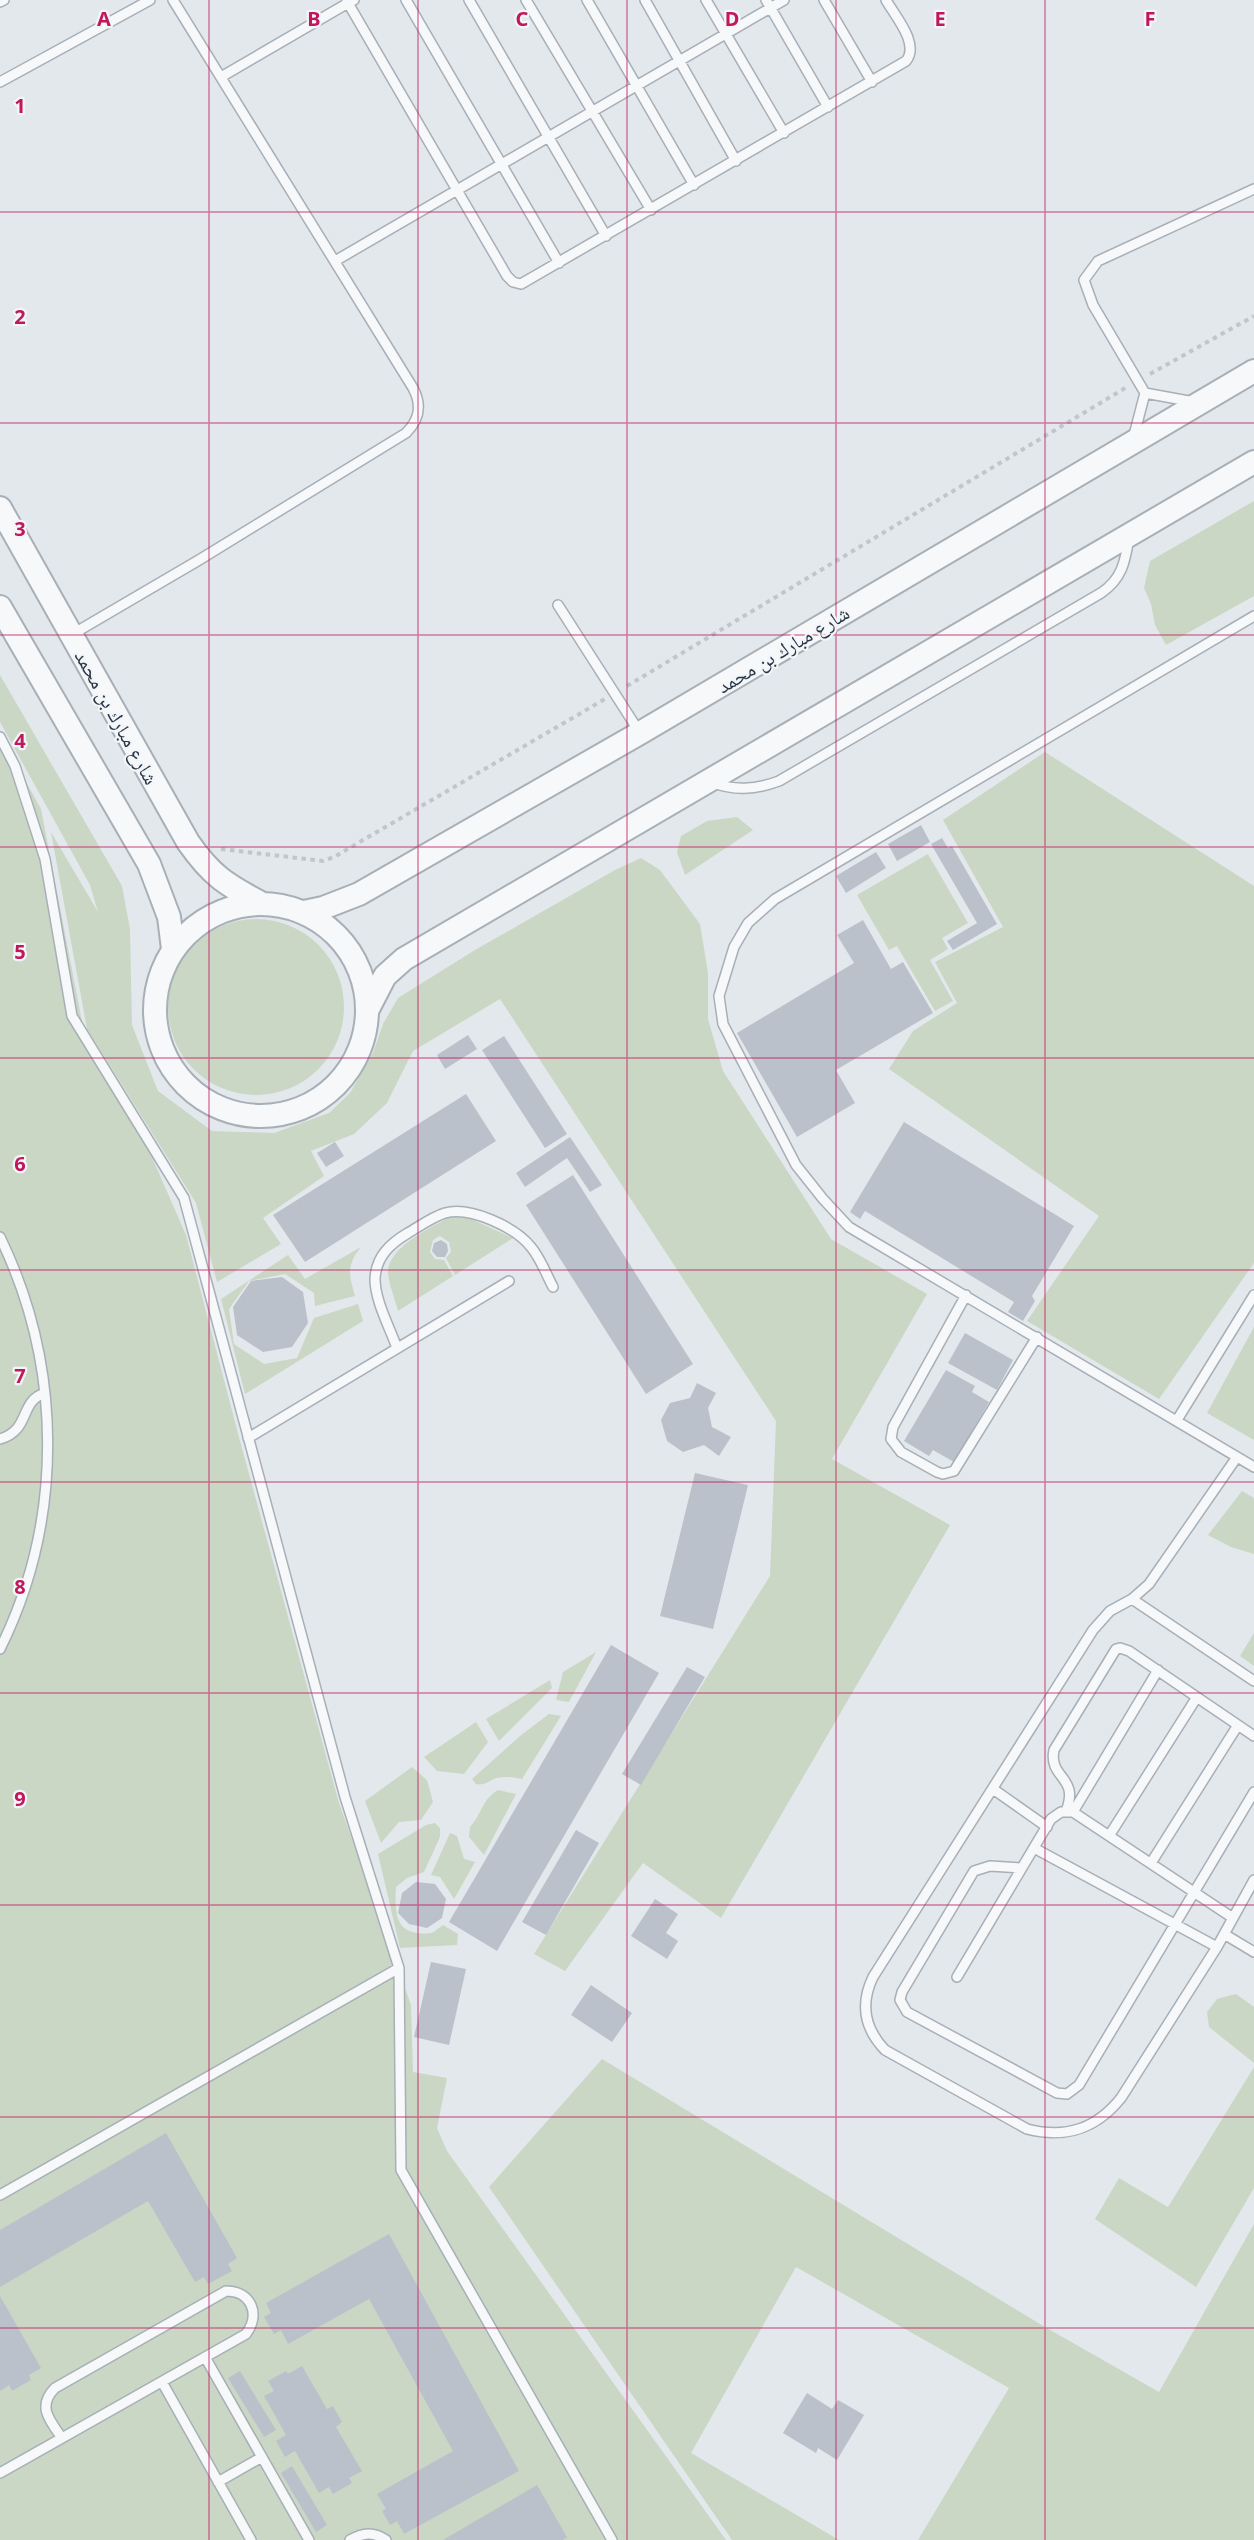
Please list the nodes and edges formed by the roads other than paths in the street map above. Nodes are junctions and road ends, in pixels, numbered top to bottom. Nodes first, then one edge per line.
1 (150, 0) edge
2 (173, 0) edge
3 (406, 0) edge
4 (469, 0) edge
5 (526, 0) edge
6 (587, 0) edge
7 (645, 0) edge
8 (706, 0) edge
9 (784, 0) edge
10 (824, 0) edge
11 (886, 0) edge
12 (350, 1) edge
13 (768, 4) edge
14 (725, 34) junction
15 (679, 61) junction
16 (221, 77) junction
17 (0, 82) edge
18 (872, 82) junction
19 (636, 86) junction
20 (828, 107) junction
21 (592, 111) junction
22 (784, 133) junction
23 (548, 137) junction
24 (736, 161) junction
25 (502, 164) junction
26 (694, 185) junction
27 (1254, 189) edge
28 (457, 190) junction
29 (651, 210) junction
30 (606, 236) junction
31 (335, 261) junction
32 (559, 263) junction
33 (1254, 371) edge
34 (1145, 393) junction
35 (1199, 403) junction
36 (1133, 442) junction
37 (1254, 462) edge
38 (0, 508) edge
39 (1130, 535) junction
40 (558, 604) dead end
41 (2, 613) edge
42 (1254, 616) edge
43 (70, 634) junction
44 (640, 733) junction
45 (0, 737) edge
46 (708, 781) junction
47 (259, 902) junction
48 (304, 912) junction
49 (173, 949) junction
50 (368, 1010) junction
51 (0, 1237) edge
52 (509, 1281) dead end
53 (553, 1287) dead end
54 (966, 1295) junction
55 (1254, 1295) edge
56 (1037, 1337) junction
57 (398, 1348) junction
58 (45, 1393) junction
59 (1177, 1420) junction
60 (248, 1438) junction
61 (0, 1439) edge
62 (1237, 1457) junction
63 (1254, 1467) edge
64 (1132, 1599) junction
65 (0, 1649) edge
66 (1158, 1670) junction
67 (1254, 1681) edge
68 (1197, 1697) junction
69 (1238, 1725) junction
70 (1254, 1736) edge
71 (993, 1789) junction
72 (1254, 1792) edge
73 (1070, 1811) junction
74 (1047, 1827) junction
75 (1109, 1836) junction
76 (1034, 1848) junction
77 (1151, 1863) junction
78 (1022, 1869) junction
79 (1254, 1880) edge
80 (1195, 1893) junction
81 (1233, 1918) junction
82 (1176, 1924) junction
83 (1224, 1934) junction
84 (1217, 1947) junction
85 (1254, 1952) edge
86 (399, 1968) junction
87 (957, 1977) dead end
88 (0, 2195) edge
89 (205, 2357) junction
90 (162, 2382) junction
91 (62, 2438) junction
92 (262, 2457) junction
93 (0, 2473) edge
94 (218, 2482) junction
95 (251, 2540) edge
96 (309, 2540) edge
97 (350, 2540) edge
98 (386, 2540) edge
99 (612, 2540) edge

1 - 17 lane
2 - 16 lane
3 - 25 lane
4 - 23 lane
5 - 21 lane
6 - 19 lane
7 - 15 lane
8 - 14 lane
9 - 13 lane
10 - 18 lane
11 - 18 lane
12 - 16 lane
12 - 28 lane
13 - 14 lane
13 - 20 lane
14 - 15 lane
14 - 22 lane
15 - 19 lane
15 - 24 lane
16 - 31 lane
18 - 20 lane
19 - 21 lane
19 - 26 lane
20 - 22 lane
21 - 23 lane
21 - 29 lane
22 - 24 lane
23 - 25 lane
23 - 30 lane
24 - 26 lane
25 - 28 lane
25 - 32 lane
26 - 29 lane
27 - 34 lane
28 - 31 lane
28 - 32 lane
29 - 30 lane
30 - 32 lane
31 - 43 lane
33 - 35 street, شارع مبارك بن محمد
34 - 35 lane
34 - 36 lane
35 - 36 street, شارع مبارك بن محمد
36 - 44 street, شارع مبارك بن محمد
37 - 39 street
38 - 43 street, شارع مبارك بن محمد
39 - 46 street
39 - 46 lane
40 - 44 lane
41 - 49 street
42 - 54 lane
43 - 47 street, شارع مبارك بن محمد
44 - 48 street, شارع مبارك بن محمد
45 - 60 lane
46 - 50 street
47 - 48 street
47 - 49 street
48 - 50 street
49 - 50 street
51 - 58 lane
52 - 57 lane
53 - 57 lane
54 - 56 lane
54 - 56 lane
55 - 59 lane
56 - 59 lane
57 - 60 lane
58 - 61 lane
58 - 65 lane
59 - 62 lane
60 - 86 lane
62 - 63 lane
62 - 64 lane
64 - 67 lane
64 - 71 lane
66 - 68 lane
66 - 73 lane
66 - 73 lane
68 - 69 lane
68 - 75 lane
69 - 70 lane
69 - 77 lane
71 - 74 lane
71 - 84 lane
72 - 80 lane
73 - 74 lane
73 - 75 lane
74 - 76 lane
75 - 77 lane
76 - 78 lane
76 - 82 lane
77 - 80 lane
78 - 82 lane
78 - 87 lane
79 - 81 lane
80 - 81 lane
80 - 82 lane
81 - 83 lane
82 - 84 lane
83 - 84 lane
83 - 85 lane
86 - 88 lane
86 - 99 lane
89 - 90 lane
89 - 91 lane
89 - 92 lane
90 - 91 lane
90 - 94 lane
91 - 93 lane
92 - 94 lane
92 - 96 lane
94 - 95 lane
97 - 98 lane

